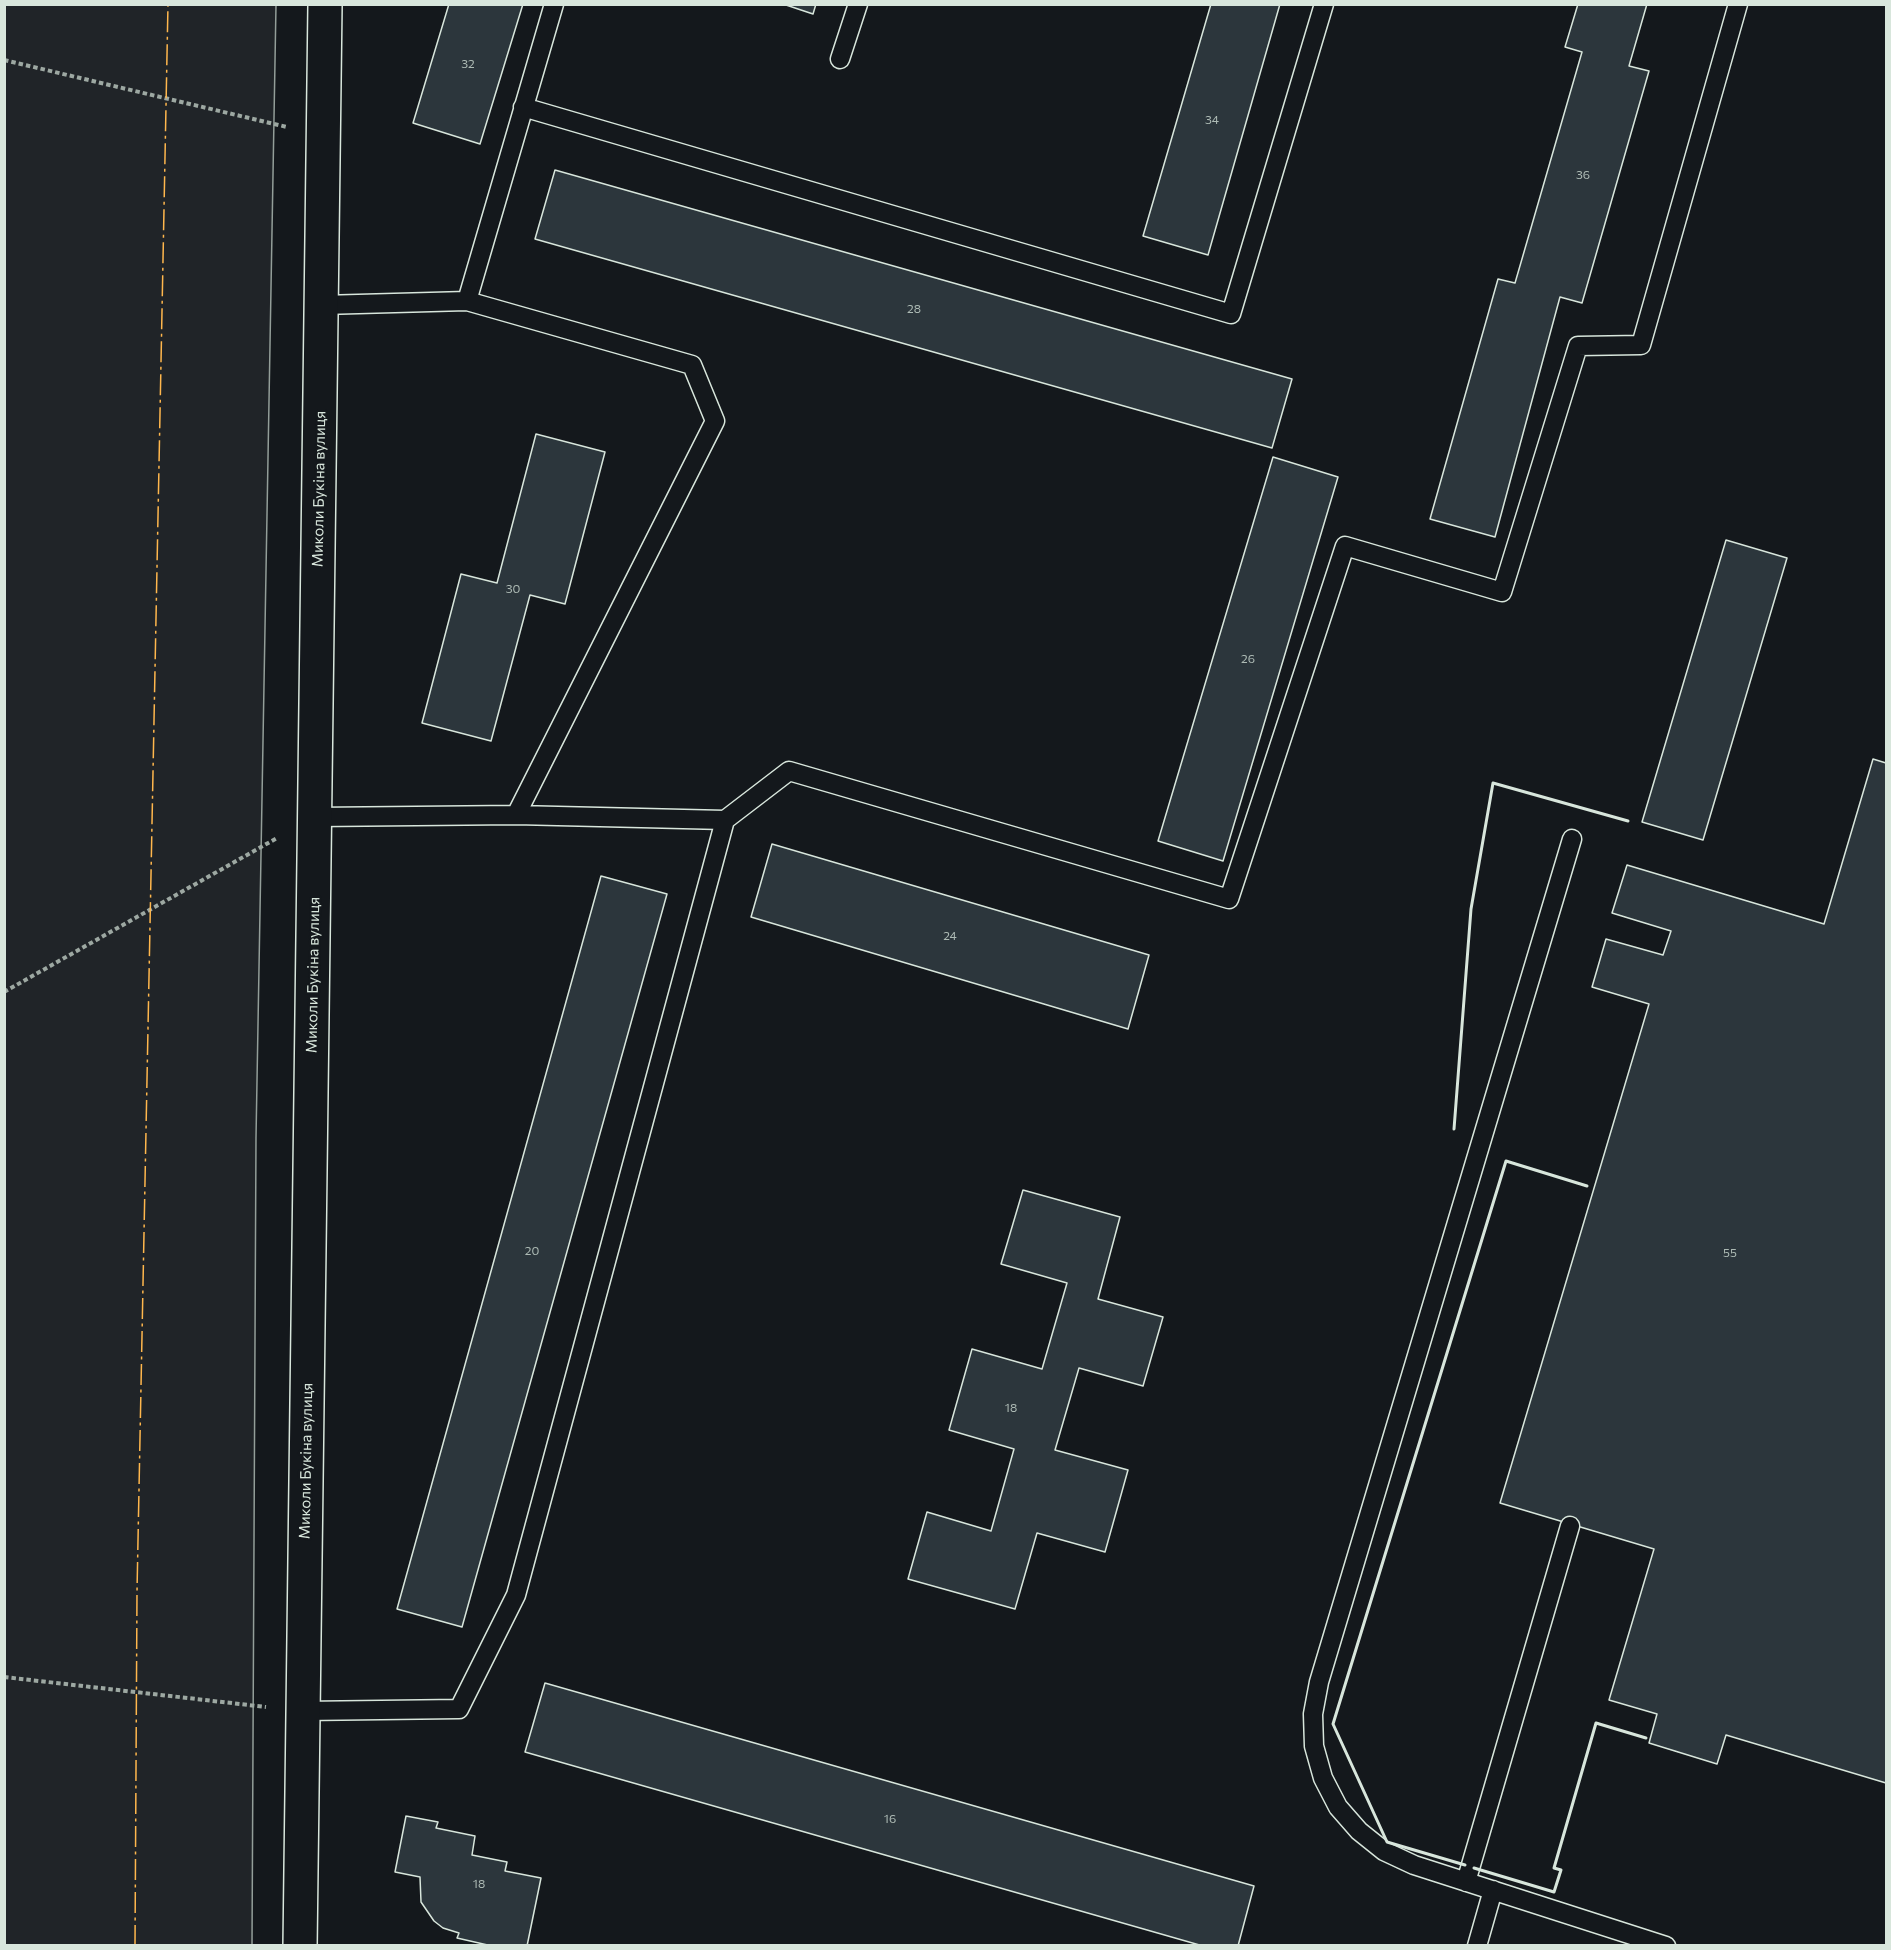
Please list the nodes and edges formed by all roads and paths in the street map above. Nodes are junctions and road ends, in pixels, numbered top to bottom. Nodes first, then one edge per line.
1 (325, 4) edge
2 (554, 4) edge
3 (858, 4) edge
4 (1324, 4) edge
5 (1738, 4) edge
6 (840, 58) dead end
7 (4, 60) edge
8 (523, 107) junction
9 (324, 136) junction
10 (467, 301) junction
11 (322, 305) junction
12 (516, 815) junction
13 (315, 817) junction
14 (725, 820) junction
15 (1572, 839) dead end
16 (4, 992) edge
17 (1570, 1526) dead end
18 (4, 1677) edge
19 (303, 1711) junction
20 (1466, 1882) junction
21 (1493, 1890) junction
22 (300, 1946) edge
23 (1477, 1946) edge
24 (1666, 1946) edge

1 - 9 street, Миколи Букіна вулиця
2 - 8 lane
3 - 6 lane
4 - 8 lane
5 - 14 lane
7 - 9 path
8 - 10 lane
9 - 11 street, Миколи Букіна вулиця
10 - 11 lane
10 - 12 lane
11 - 13 street, Миколи Букіна вулиця
12 - 13 lane
12 - 14 lane
13 - 16 path
13 - 19 street, Миколи Букіна вулиця
14 - 19 lane
15 - 20 lane
17 - 20 lane
18 - 19 path
19 - 22 street, Миколи Букіна вулиця
20 - 21 lane
21 - 23 lane
21 - 24 lane

